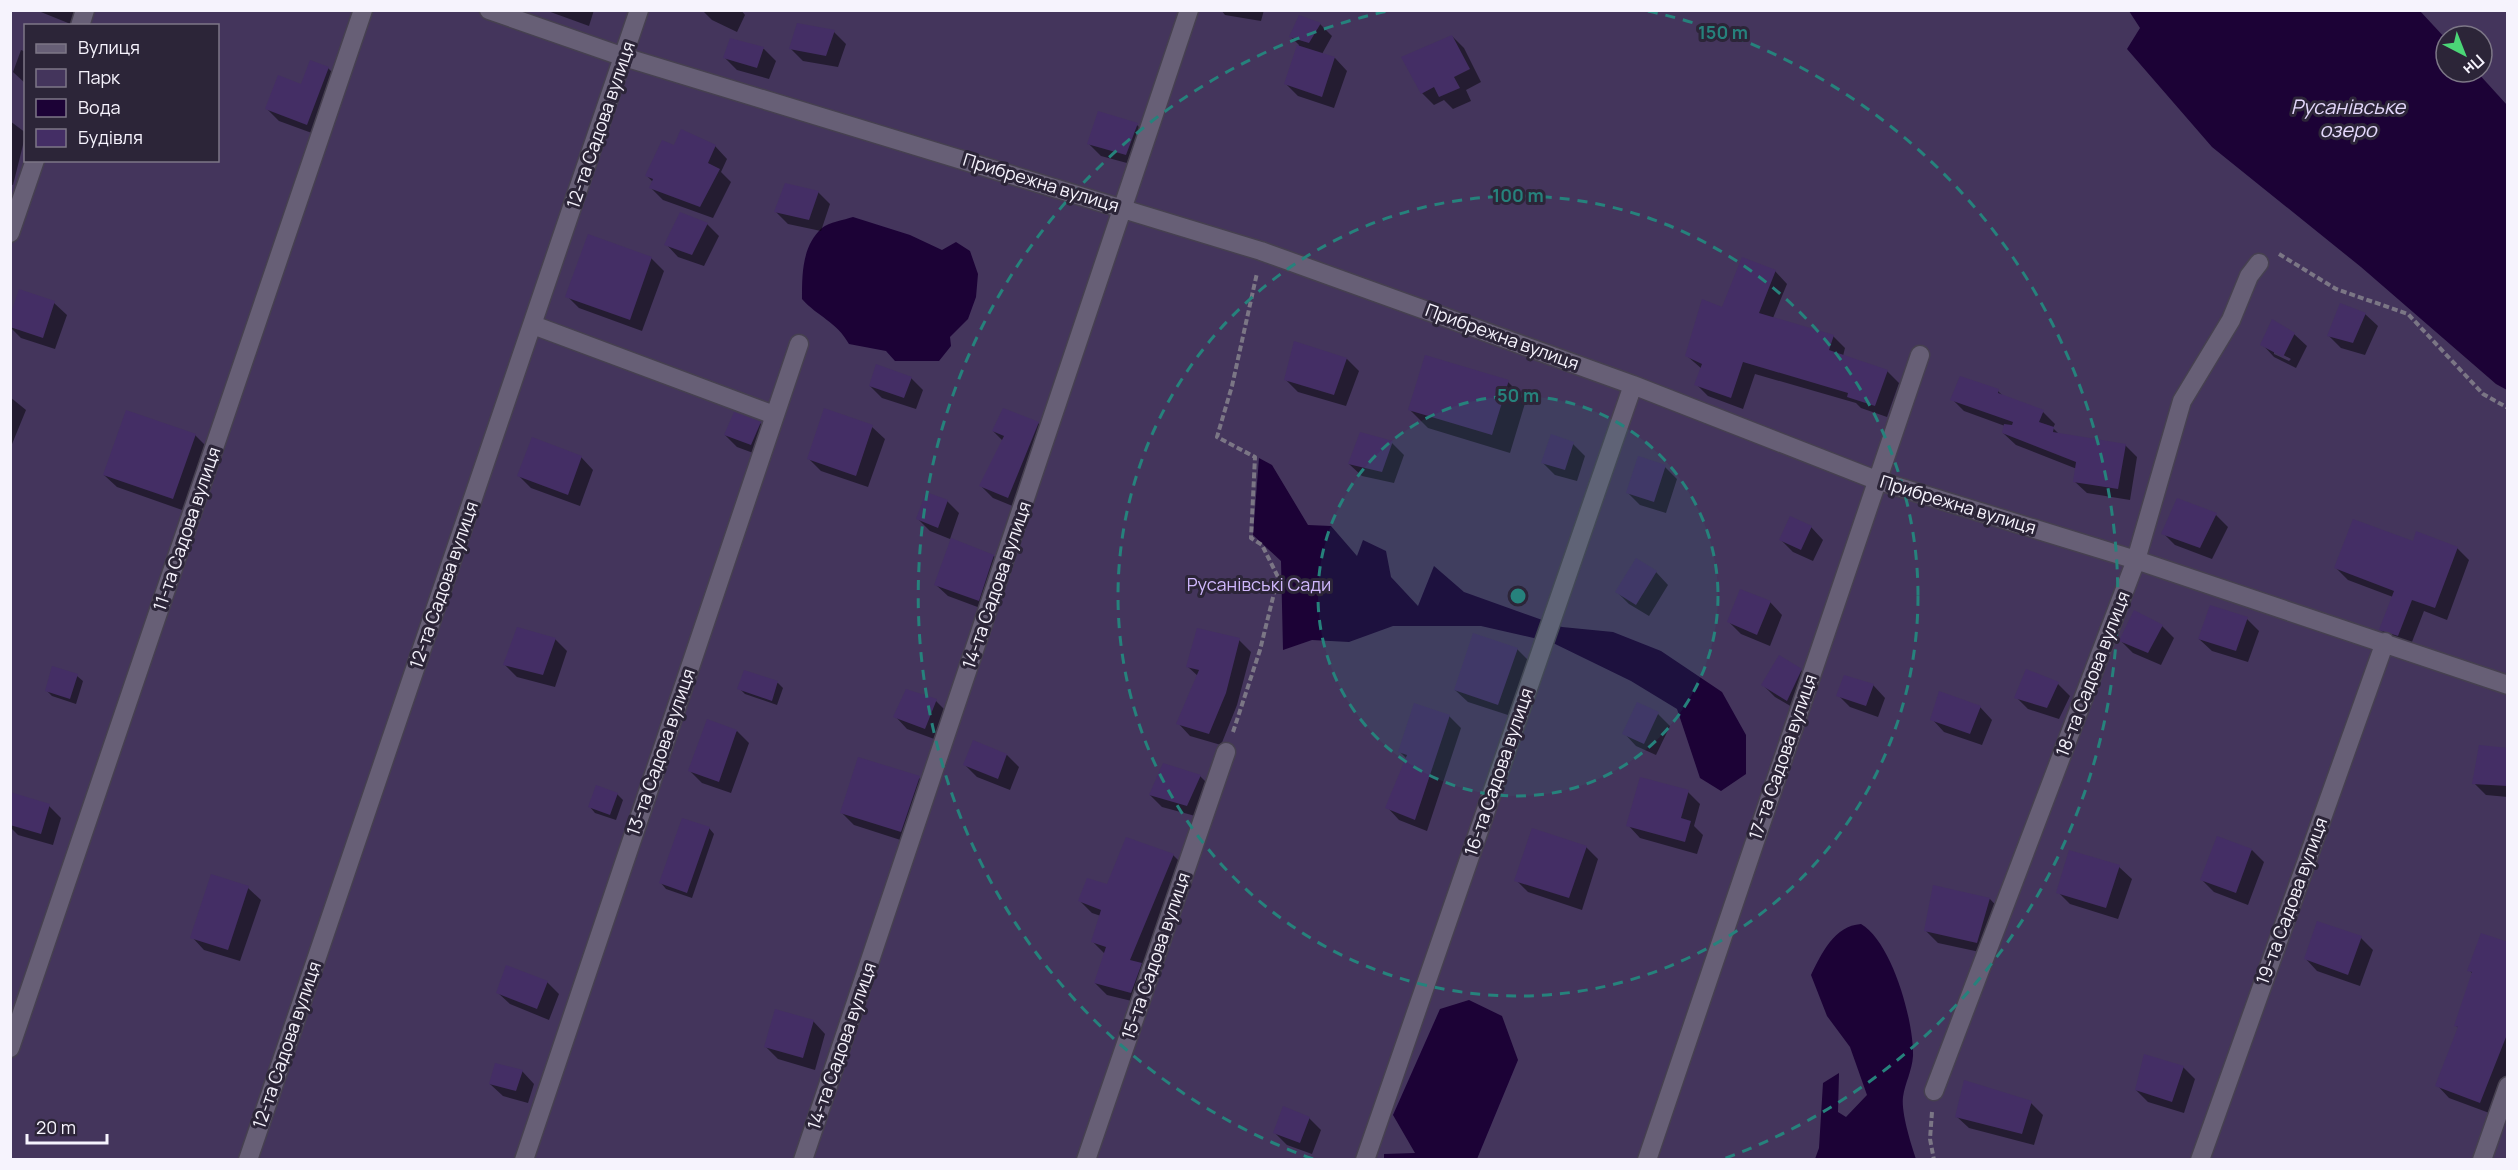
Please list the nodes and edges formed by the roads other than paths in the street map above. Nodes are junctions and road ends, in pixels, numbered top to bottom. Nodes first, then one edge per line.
1 (363, 10) edge
2 (489, 10) edge
3 (639, 10) edge
4 (1189, 10) edge
5 (624, 57) junction
6 (34, 162) edge
7 (1124, 208) junction
8 (10, 233) edge
9 (2259, 263) road end
10 (533, 326) junction
11 (799, 344) dead end
12 (1920, 355) dead end
13 (1633, 385) junction
14 (774, 415) junction
15 (1876, 480) junction
16 (2136, 560) junction
17 (2385, 642) junction
18 (2508, 685) edge
19 (1226, 752) road end
20 (10, 1048) edge
21 (2508, 1086) edge
22 (1934, 1091) road end
23 (248, 1160) edge
24 (524, 1160) edge
25 (804, 1160) edge
26 (1086, 1160) edge
27 (1365, 1160) edge
28 (1647, 1160) edge
29 (2200, 1160) edge
30 (2482, 1160) edge

1 - 20 street, 11-та Садова вулиця
2 - 5 street, Прибрежна вулиця
3 - 5 street, 12-та Садова вулиця
4 - 7 street, 14-та Садова вулиця
5 - 7 street, Прибрежна вулиця
5 - 10 street, 12-та Садова вулиця
6 - 8 street
7 - 13 street, Прибрежна вулиця
7 - 25 street, 14-та Садова вулиця
9 - 16 street, 18-та Садова вулиця
10 - 14 street
10 - 23 street, 12-та Садова вулиця
11 - 14 street, 13-та Садова вулиця
12 - 15 street, 17-та Садова вулиця
13 - 15 street, Прибрежна вулиця
13 - 27 street, 16-та Садова вулиця
14 - 24 street, 13-та Садова вулиця
15 - 16 street, Прибрежна вулиця
15 - 28 street, 17-та Садова вулиця
16 - 17 street, Прибрежна вулиця
16 - 22 street, 18-та Садова вулиця
17 - 18 street, Прибрежна вулиця
17 - 29 street, 19-та Садова вулиця
19 - 26 street, 15-та Садова вулиця
21 - 30 street

